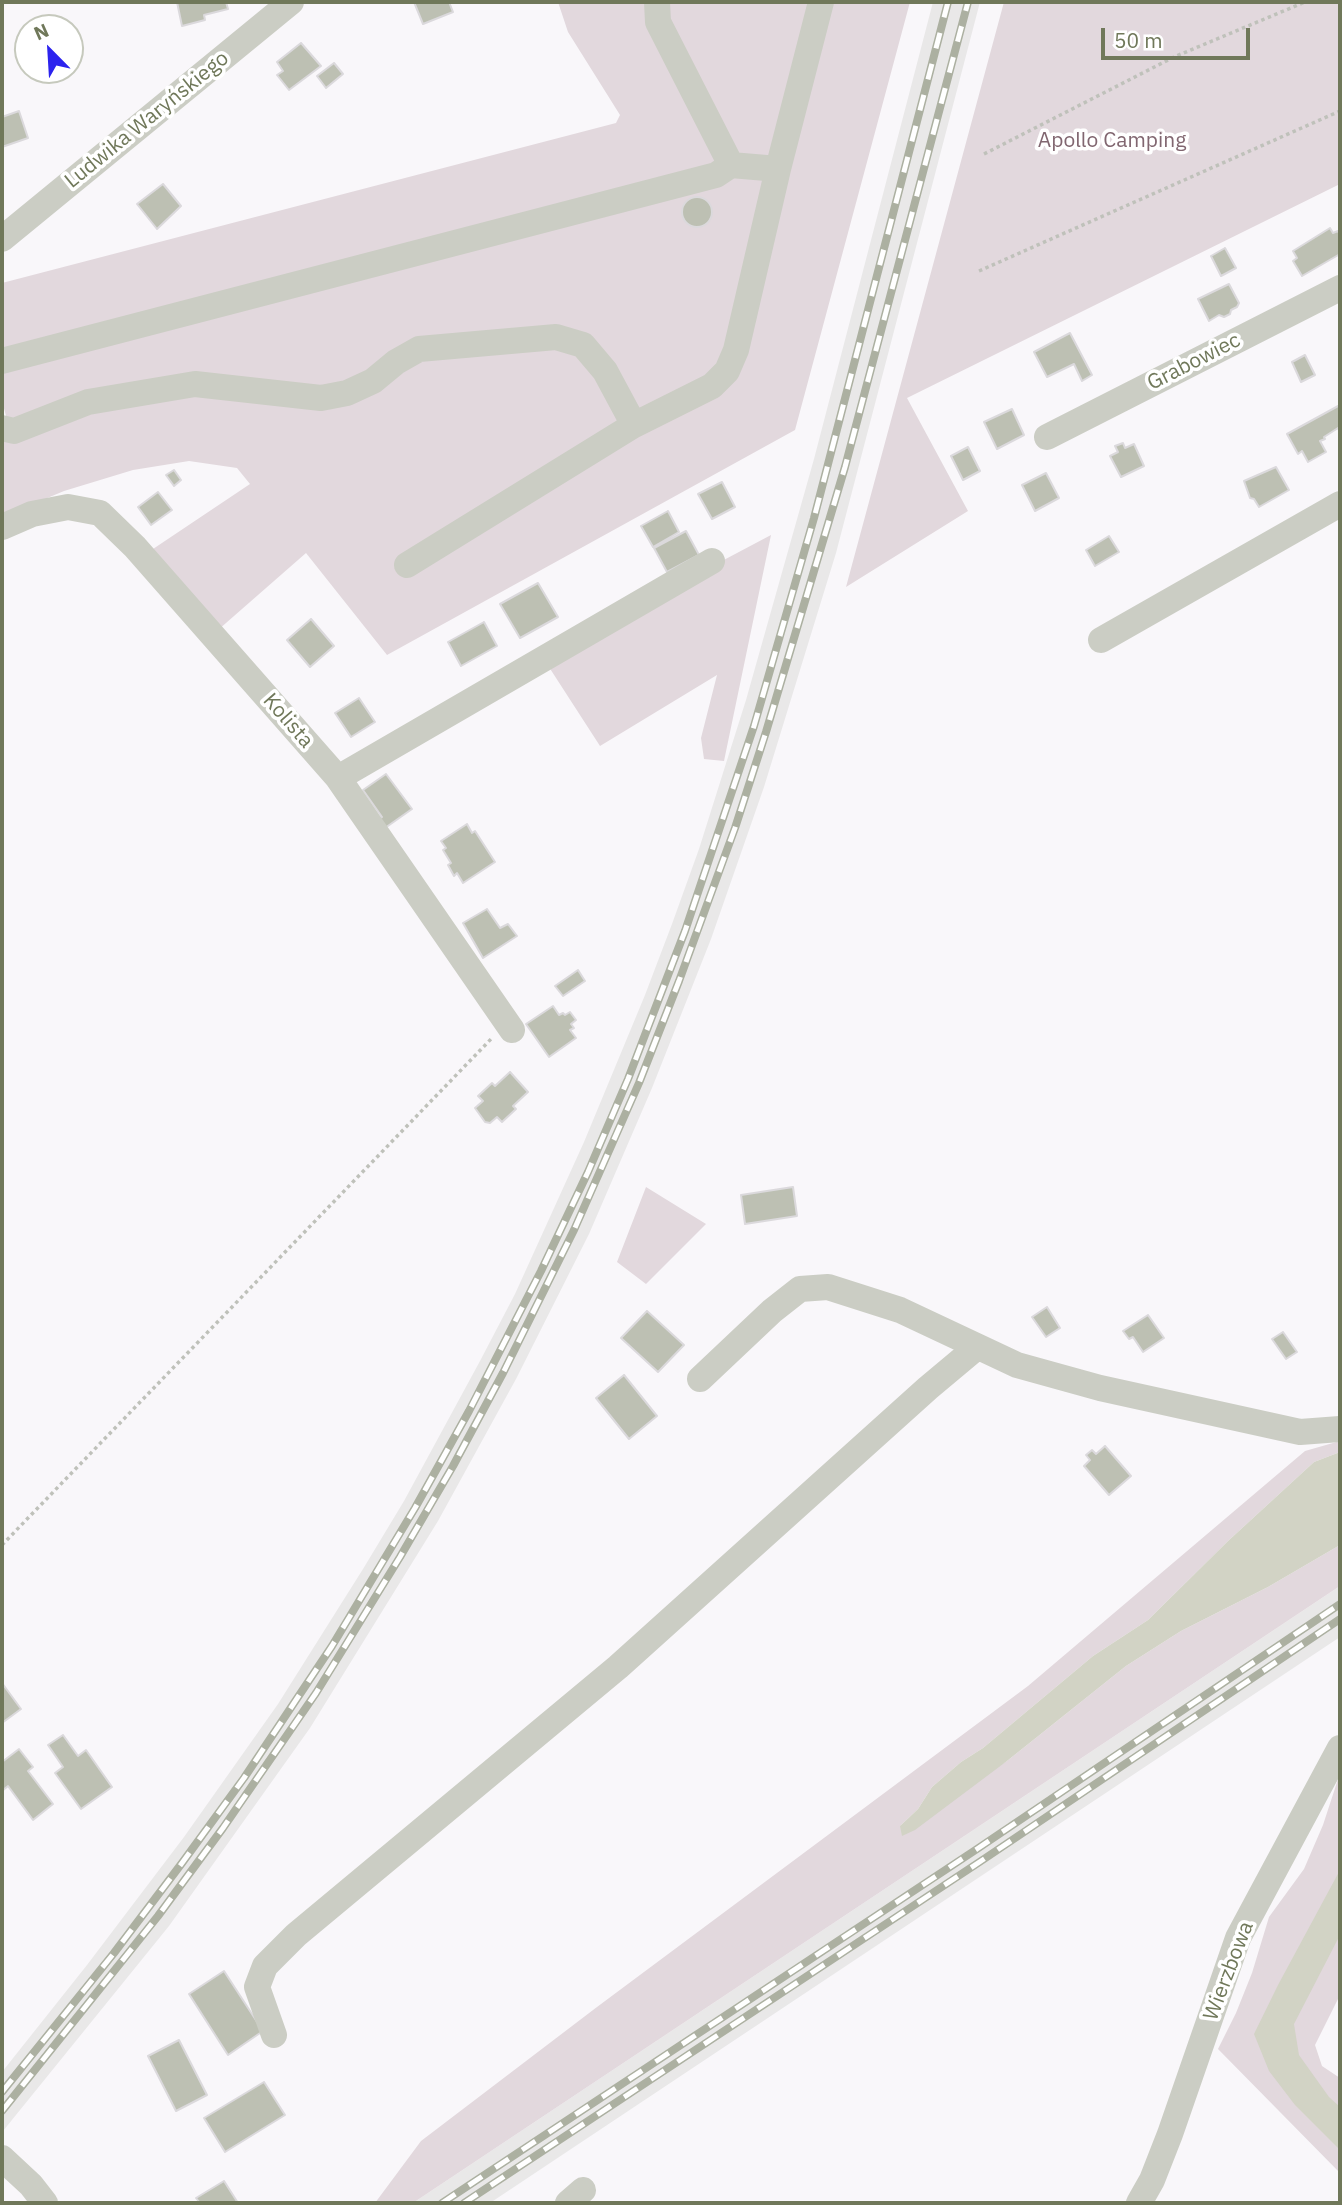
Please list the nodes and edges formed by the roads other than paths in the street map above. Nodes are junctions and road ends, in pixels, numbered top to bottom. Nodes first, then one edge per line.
1 (291, 2) edge
2 (657, 2) edge
3 (821, 2) edge
4 (731, 165) junction
5 (778, 169) junction
6 (2, 239) edge
7 (1340, 288) edge
8 (2, 361) edge
9 (634, 425) junction
10 (2, 428) edge
11 (1047, 437) dead end
12 (1340, 505) edge
13 (2, 527) edge
14 (712, 561) dead end
15 (407, 565) dead end
16 (1101, 640) dead end
17 (338, 778) junction
18 (510, 1026) road end
19 (977, 1347) junction
20 (700, 1379) dead end
21 (1340, 1429) edge
22 (1340, 1748) edge
23 (274, 2035) dead end
24 (2, 2158) edge
25 (45, 2203) edge
26 (1139, 2203) edge

1 - 6 street, Ludwika Waryńskiego
2 - 4 street
3 - 5 street
4 - 5 street
4 - 8 street
5 - 9 street
7 - 11 street, Grabowiec
9 - 10 street
9 - 15 street
12 - 16 street
13 - 17 street, Kolista
14 - 17 street
17 - 18 street, Kolista
19 - 20 street
19 - 21 street
19 - 23 street
22 - 26 street, Wierzbowa
24 - 25 street

